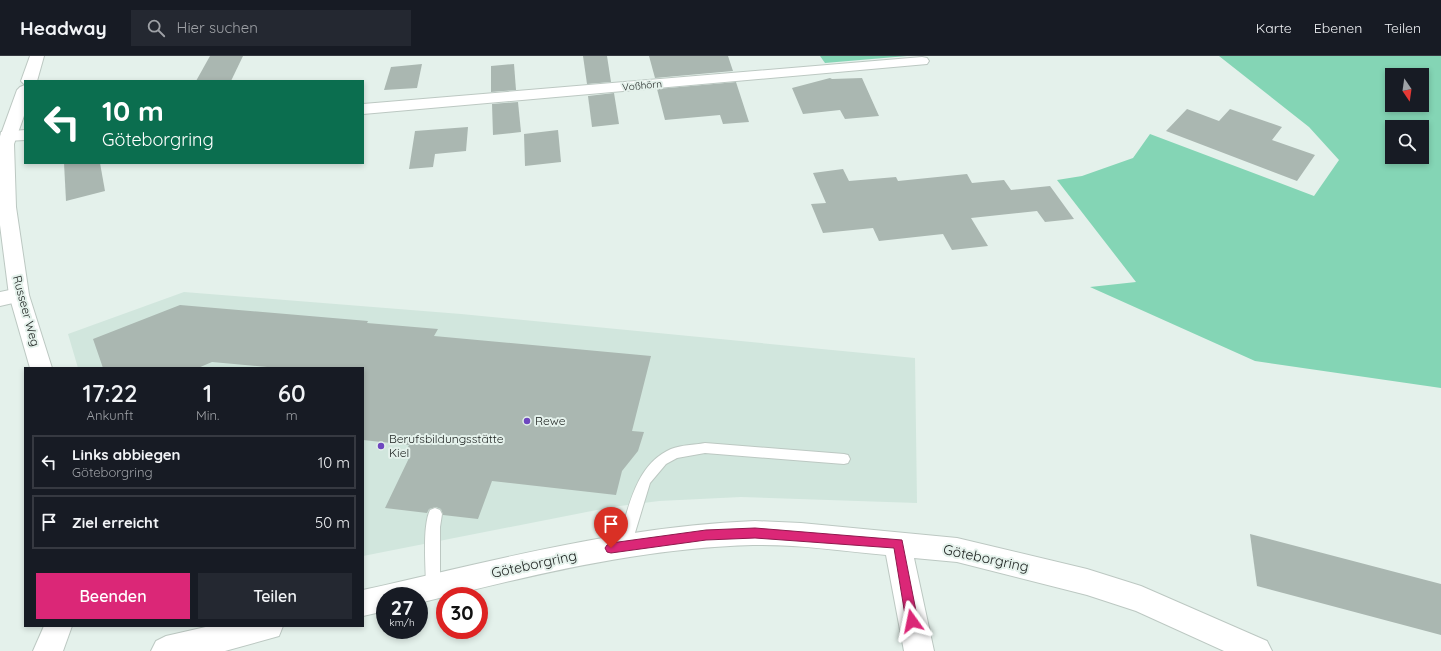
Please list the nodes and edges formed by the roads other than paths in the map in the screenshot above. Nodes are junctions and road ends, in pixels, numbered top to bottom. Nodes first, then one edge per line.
1 (37, 56) edge
2 (922, 61) dead end
3 (28, 80) edge
4 (24, 95) edge
5 (364, 109) edge
6 (16, 136) edge
7 (10, 297) edge
8 (41, 367) edge
9 (844, 459) dead end
10 (435, 514) dead end
11 (898, 544) junction
12 (624, 546) junction
13 (433, 587) junction
14 (428, 588) edge
15 (376, 600) edge
16 (364, 603) edge
17 (58, 627) edge
18 (264, 627) edge
19 (48, 651) edge
20 (166, 651) edge
21 (919, 651) edge
22 (1257, 651) edge

1 - 3 street
2 - 5 street, Voßhörn
4 - 6 street, Russeer Weg
6 - 7 street, Russeer Weg
7 - 8 street, Russeer Weg
9 - 12 lane
10 - 13 lane
11 - 12 street, Göteborgring
11 - 21 street
11 - 22 street, Göteborgring
12 - 13 street, Göteborgring
13 - 14 street, Göteborgring
15 - 16 street
17 - 19 street
18 - 20 street

